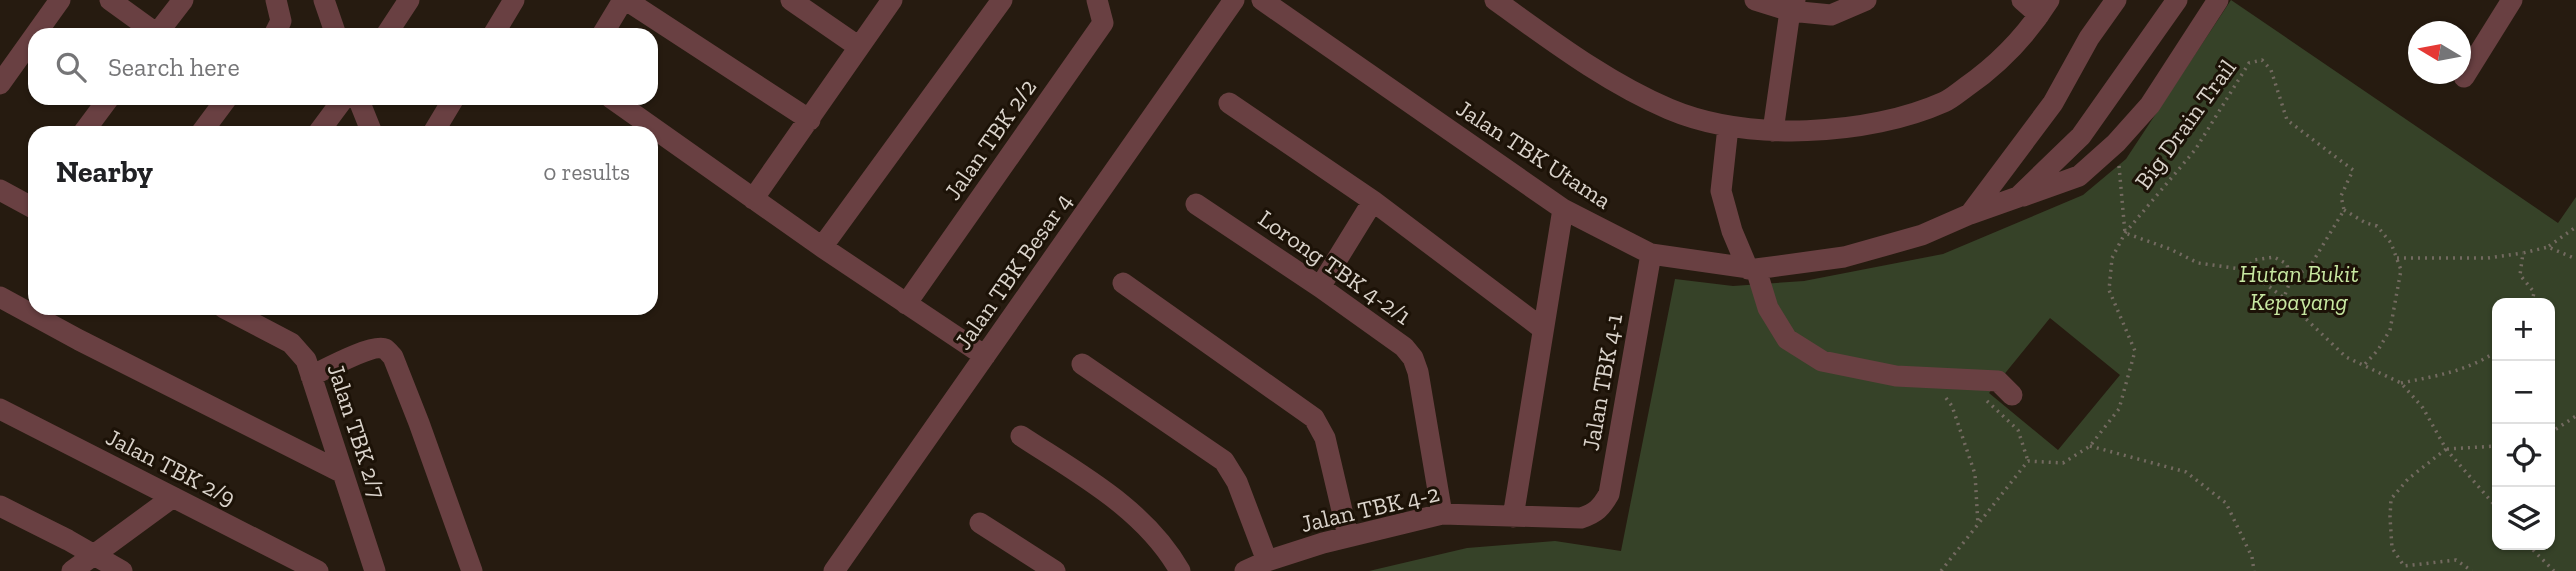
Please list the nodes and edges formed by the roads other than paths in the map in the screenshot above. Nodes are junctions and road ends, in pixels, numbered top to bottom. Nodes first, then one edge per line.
1 (60, 0) edge
2 (110, 0) edge
3 (183, 0) edge
4 (276, 0) edge
5 (324, 0) edge
6 (409, 0) edge
7 (514, 0) edge
8 (624, 0) edge
9 (791, 0) edge
10 (892, 0) edge
11 (1002, 0) edge
12 (1097, 0) edge
13 (1234, 0) edge
14 (1262, 0) edge
15 (1495, 0) edge
16 (1755, 0) edge
17 (1866, 0) edge
18 (2022, 0) edge
19 (2116, 0) edge
20 (2177, 0) edge
21 (2218, 0) edge
22 (2512, 0) edge
23 (1792, 6) edge
24 (2044, 8) edge
25 (40, 28) edge
26 (149, 28) edge
27 (162, 28) edge
28 (278, 28) edge
29 (334, 28) edge
30 (391, 28) edge
31 (497, 28) edge
32 (606, 28) edge
33 (28, 45) edge
34 (859, 47) junction
35 (2471, 66) edge
36 (0, 84) edge
37 (1229, 103) dead end
38 (104, 105) edge
39 (222, 105) edge
40 (343, 105) edge
41 (351, 105) edge
42 (450, 105) edge
43 (621, 105) edge
44 (810, 120) junction
45 (88, 126) edge
46 (206, 126) edge
47 (324, 126) edge
48 (367, 126) edge
49 (437, 126) edge
50 (650, 126) edge
51 (1728, 127) junction
52 (658, 131) edge
53 (1773, 131) junction
54 (0, 190) edge
55 (2018, 197) junction
56 (753, 199) junction
57 (28, 201) edge
58 (1373, 201) junction
59 (1196, 204) dead end
60 (1563, 209) junction
61 (1970, 214) junction
62 (822, 247) junction
63 (1651, 254) junction
64 (1752, 269) junction
65 (1123, 283) dead end
66 (1320, 287) junction
67 (0, 298) edge
68 (906, 304) junction
69 (28, 313) edge
70 (32, 315) edge
71 (237, 315) edge
72 (1543, 328) junction
73 (985, 356) junction
74 (1082, 364) dead end
75 (311, 376) junction
76 (2012, 395) dead end
77 (0, 409) edge
78 (1021, 436) dead end
79 (343, 472) junction
80 (173, 497) junction
81 (0, 506) edge
82 (1442, 514) junction
83 (1594, 514) joint
84 (1513, 517) junction
85 (980, 523) dead end
86 (1348, 537) junction
87 (93, 555) junction
88 (1268, 561) junction
89 (72, 571) edge
90 (122, 571) edge
91 (318, 571) edge
92 (375, 571) edge
93 (472, 571) edge
94 (834, 571) edge
95 (1055, 571) edge
96 (1180, 571) edge
97 (1245, 571) edge

1 - 25 street
2 - 26 street
3 - 27 street
4 - 28 street
5 - 29 street
6 - 30 street
7 - 31 street
8 - 32 street
8 - 44 street
9 - 34 street
10 - 34 street
11 - 62 street
12 - 68 street, Jalan TBK 2/2
13 - 73 street, Jalan TBK Besar 4
14 - 60 street, Jalan TBK Utama
15 - 51 street
16 - 23 street
17 - 23 street
18 - 24 street
19 - 61 street
20 - 55 street
21 - 55 street, Jalan TBK Utama
22 - 35 street
23 - 53 street
24 - 53 street
33 - 36 street
34 - 44 street
37 - 58 street
38 - 45 street
39 - 46 street
40 - 47 street
41 - 48 street
42 - 49 street
43 - 50 street
44 - 56 street
51 - 53 street
51 - 64 street
52 - 56 street
54 - 57 street
55 - 61 street, Jalan TBK Utama
56 - 62 street
58 - 66 street
58 - 72 street
59 - 66 street, Lorong TBK 4-2/1
60 - 63 street, Jalan TBK Utama
60 - 72 street
61 - 64 street, Jalan TBK Utama
62 - 68 street
63 - 64 street, Jalan TBK Utama
63 - 83 street, Jalan TBK 4-1
64 - 76 street
65 - 86 street
66 - 82 street, Lorong TBK 4-2/1
67 - 69 street
68 - 73 street
70 - 79 street
71 - 75 street, Jalan TBK 2/7
72 - 84 street
73 - 94 street, Jalan TBK Besar 4
74 - 88 street
75 - 79 street, Jalan TBK 2/7
75 - 93 street
77 - 80 street, Jalan TBK 2/9
78 - 96 street
79 - 92 street, Jalan TBK 2/7
80 - 87 street
80 - 91 street, Jalan TBK 2/9
81 - 87 street
82 - 84 street, Jalan TBK 4-2
82 - 86 street, Jalan TBK 4-2
83 - 84 street, Jalan TBK 4-2
85 - 95 street
86 - 88 street, Jalan TBK 4-2
87 - 89 street
87 - 90 street
88 - 97 street, Jalan TBK 4-2

